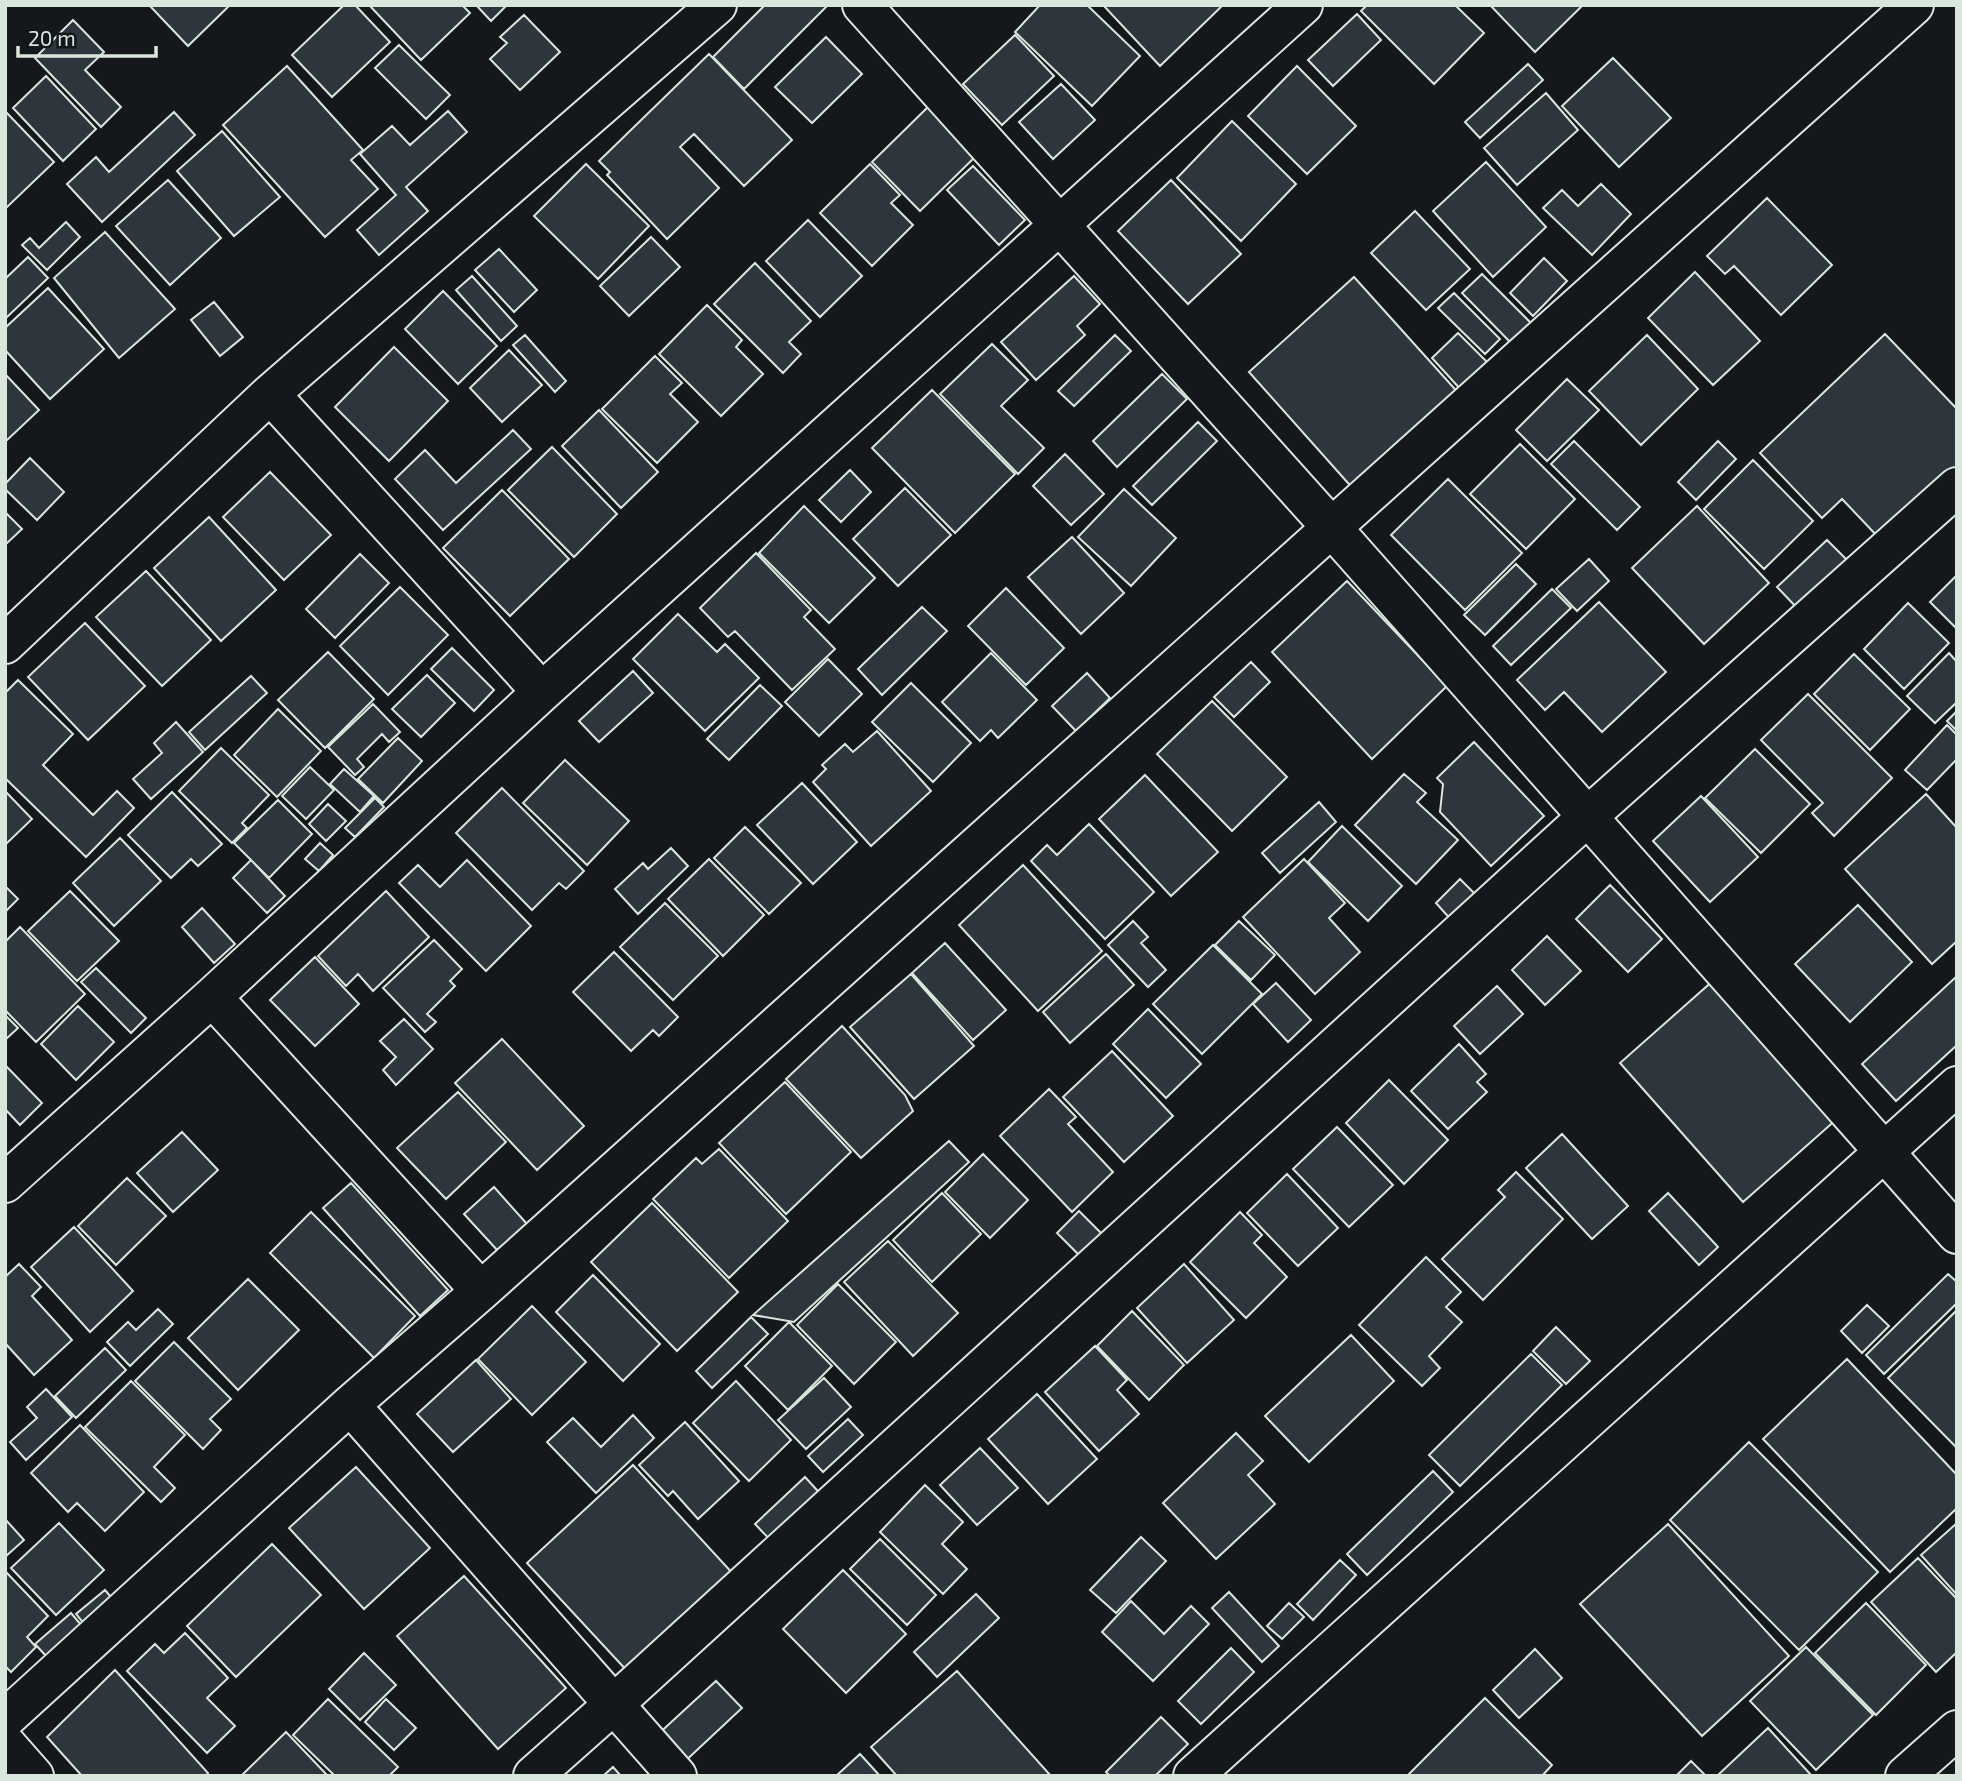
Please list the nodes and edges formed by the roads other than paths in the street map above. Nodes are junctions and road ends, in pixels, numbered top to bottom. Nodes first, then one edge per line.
1 (717, 5) edge
2 (862, 5) edge
3 (1303, 5) edge
4 (1914, 5) edge
5 (1059, 224) junction
6 (270, 394) junction
7 (1957, 487) edge
8 (1332, 528) junction
9 (5, 644) edge
10 (542, 692) junction
11 (1587, 817) junction
12 (212, 997) junction
13 (1957, 1086) edge
14 (1883, 1151) junction
15 (5, 1184) edge
16 (1957, 1234) edge
17 (481, 1291) junction
18 (350, 1405) junction
19 (614, 1704) junction
20 (5, 1719) edge
21 (1957, 1730) edge
22 (5, 1743) edge
23 (34, 1776) edge
24 (533, 1776) edge
25 (677, 1776) edge
26 (1193, 1776) edge
27 (1905, 1776) edge

1 - 6 street
2 - 5 street
3 - 5 street
4 - 8 street
5 - 8 street
5 - 10 street
6 - 9 street
6 - 10 street
7 - 11 street
8 - 11 street
8 - 17 street
10 - 12 street
11 - 14 street
11 - 19 street
12 - 15 street
12 - 17 street
13 - 14 street
14 - 16 street
14 - 26 street
17 - 18 street
18 - 19 street
18 - 20 street
19 - 24 street
19 - 25 street
21 - 27 street
22 - 23 street

